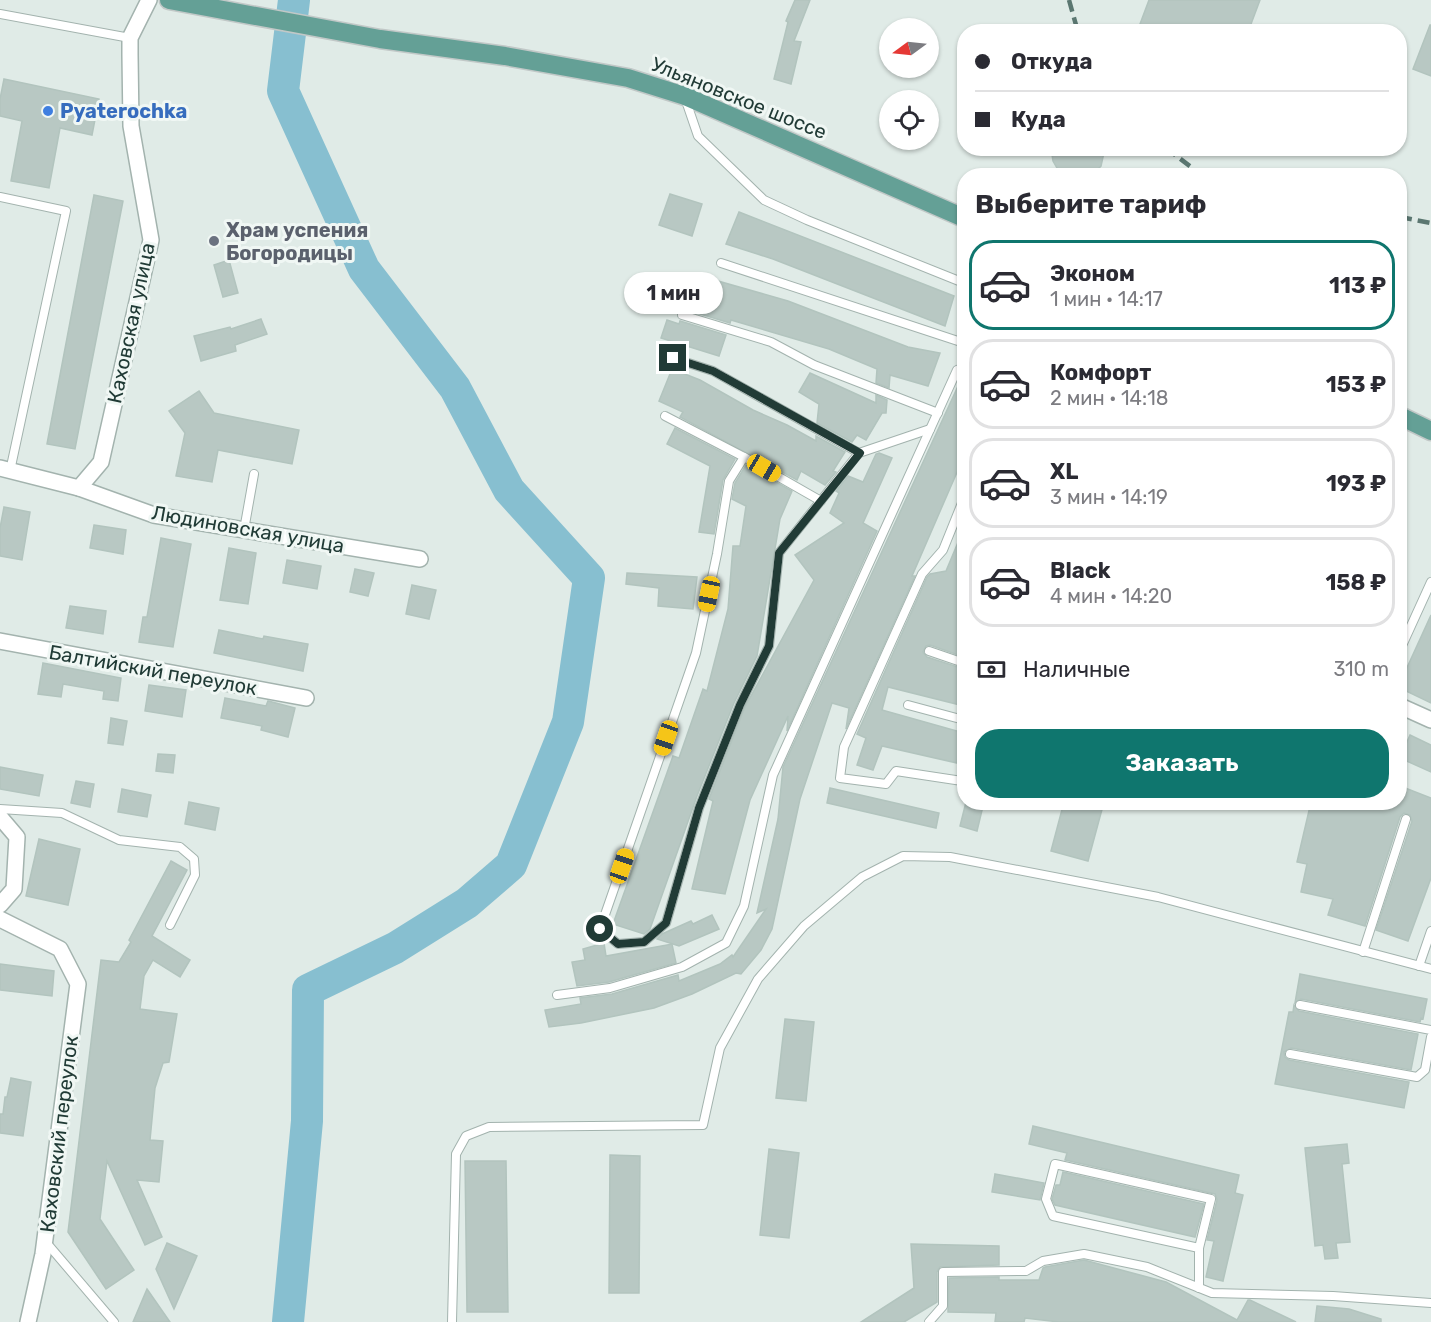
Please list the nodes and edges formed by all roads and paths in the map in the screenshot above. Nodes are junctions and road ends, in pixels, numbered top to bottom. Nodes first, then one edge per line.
1 (149, 0) edge
2 (169, 0) edge
3 (0, 14) edge
4 (130, 38) junction
5 (685, 96) junction
6 (0, 197) edge
7 (957, 215) edge
8 (721, 262) dead end
9 (957, 280) edge
10 (682, 315) dead end
11 (957, 341) edge
12 (673, 358) dead end
13 (957, 370) edge
14 (938, 412) junction
15 (665, 416) dead end
16 (1407, 419) edge
17 (930, 429) junction
18 (1431, 431) edge
19 (860, 453) junction
20 (744, 457) junction
21 (5, 469) edge
22 (254, 474) dead end
23 (79, 488) junction
24 (821, 501) junction
25 (957, 515) edge
26 (244, 530) junction
27 (420, 560) dead end
28 (1431, 582) edge
29 (1407, 635) edge
30 (0, 641) edge
31 (929, 651) dead end
32 (957, 661) edge
33 (306, 698) dead end
34 (909, 705) dead end
35 (1407, 709) edge
36 (957, 718) edge
37 (1431, 720) edge
38 (957, 780) edge
39 (0, 809) edge
40 (0, 817) edge
41 (1406, 819) dead end
42 (0, 905) edge
43 (0, 919) edge
44 (170, 925) dead end
45 (1431, 931) edge
46 (1363, 952) junction
47 (1419, 966) junction
48 (1431, 969) edge
49 (557, 995) dead end
50 (1300, 1005) dead end
51 (1431, 1030) edge
52 (1431, 1037) edge
53 (1290, 1054) dead end
54 (45, 1241) junction
55 (1198, 1248) junction
56 (1199, 1288) junction
57 (1431, 1303) edge
58 (28, 1322) edge
59 (114, 1322) edge
60 (452, 1322) edge
61 (929, 1322) edge

1 - 4 street, Каховская улица
2 - 5 main road, Ульяновское шоссе
3 - 4 lane
4 - 23 street, Каховская улица
5 - 7 main road, Ульяновское шоссе
5 - 9 lane
6 - 21 lane
8 - 11 lane
10 - 14 lane
12 - 19 lane
13 - 14 lane
14 - 17 lane
15 - 20 lane
16 - 18 main road
17 - 19 lane
17 - 49 lane
19 - 24 lane
20 - 24 lane
20 - 24 lane
21 - 23 street
22 - 26 lane
23 - 26 street, Людиновская улица
25 - 38 lane
26 - 27 street, Людиновская улица
28 - 29 lane
30 - 33 street, Балтийский переулок
31 - 32 lane
34 - 36 lane
35 - 37 street
39 - 44 lane
40 - 42 street
41 - 46 lane
43 - 54 street, Каховский переулок
45 - 47 lane
46 - 47 lane
46 - 60 lane
47 - 48 lane
50 - 51 lane
52 - 53 lane
54 - 58 street, Каховский переулок
54 - 59 lane
55 - 55 lane
55 - 56 lane
56 - 57 lane
56 - 61 lane

